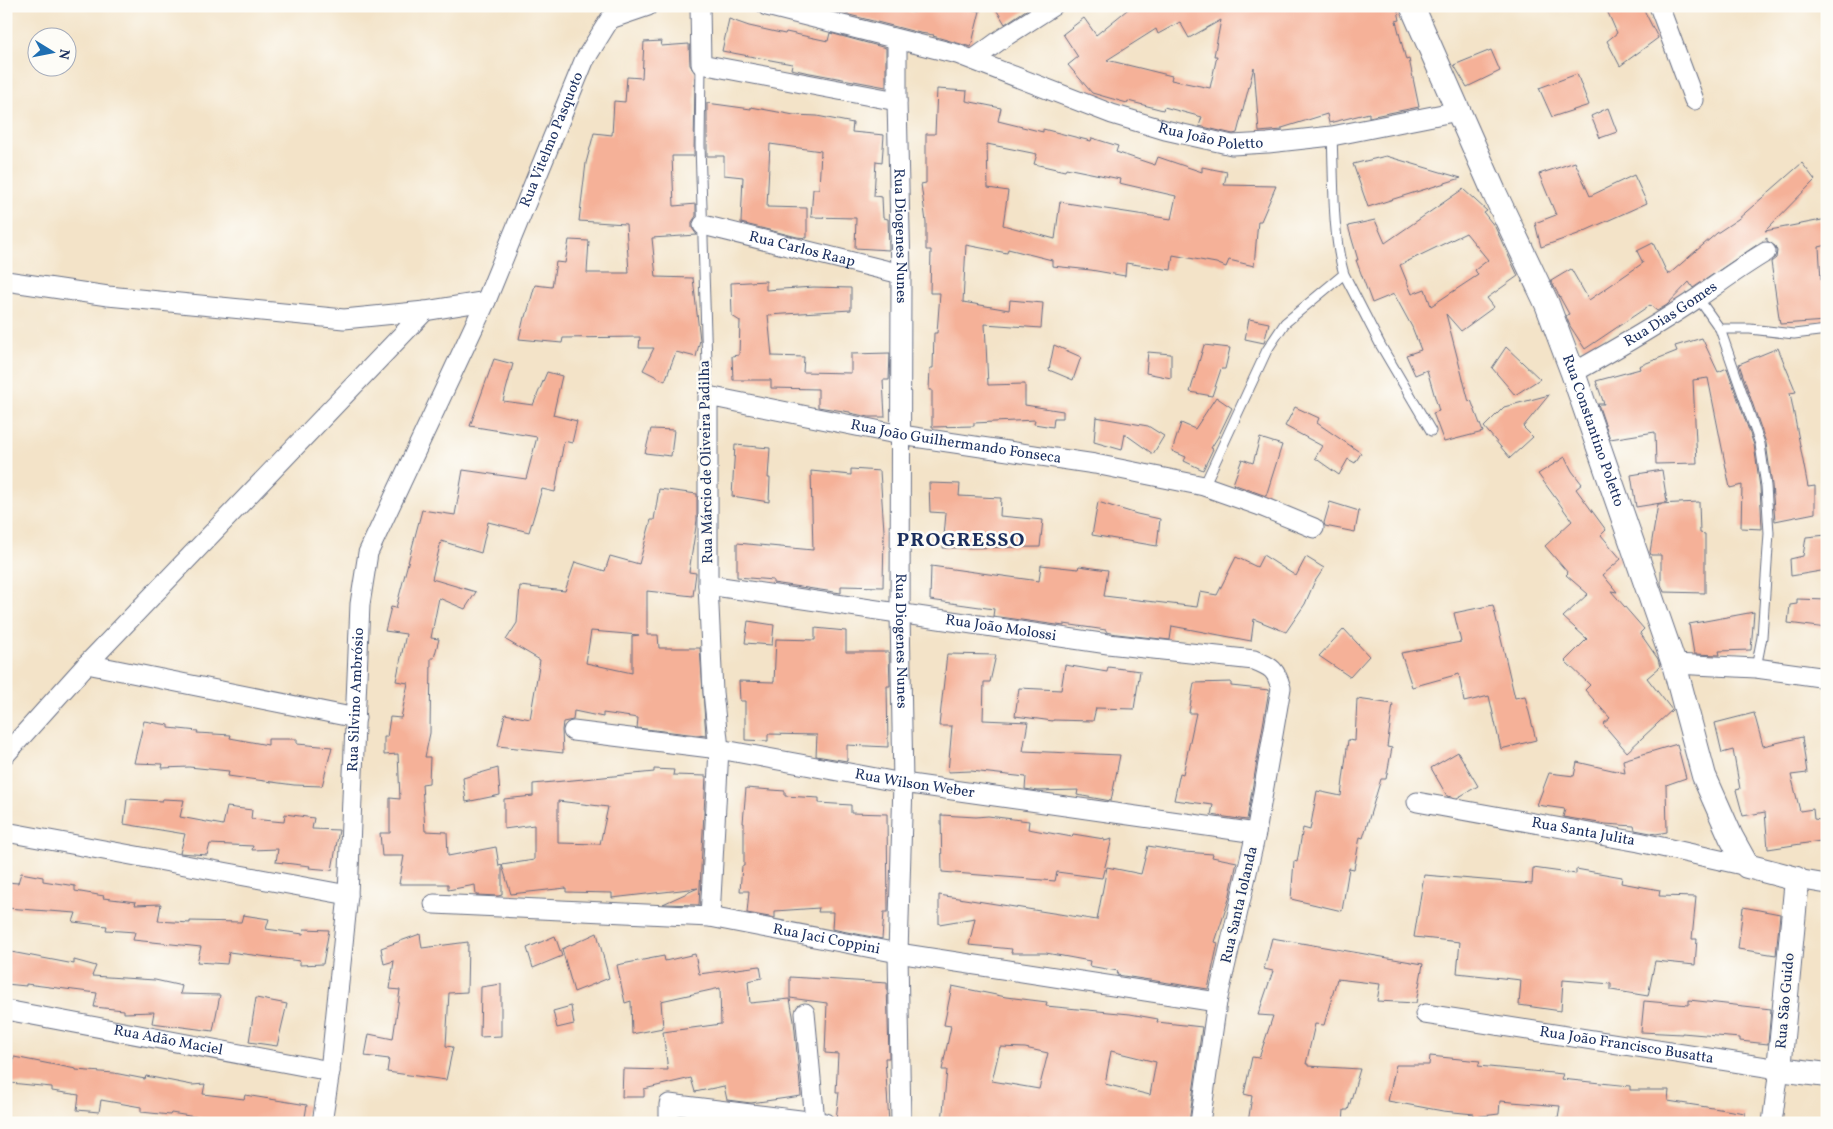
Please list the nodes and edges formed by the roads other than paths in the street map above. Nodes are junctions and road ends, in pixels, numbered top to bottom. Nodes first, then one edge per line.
1 (648, 6) edge
2 (700, 6) edge
3 (767, 6) edge
4 (1053, 6) edge
5 (1412, 6) edge
6 (1659, 6) edge
7 (897, 40) junction
8 (974, 59) junction
9 (701, 64) junction
10 (897, 100) junction
11 (1694, 100) dead end
12 (1458, 111) junction
13 (1332, 136) junction
14 (703, 225) junction
15 (1766, 252) dead end
16 (901, 274) junction
17 (1344, 274) junction
18 (6, 281) edge
19 (1698, 298) junction
20 (486, 301) junction
21 (425, 311) junction
22 (1720, 328) junction
23 (1827, 330) edge
24 (1573, 373) junction
25 (708, 396) junction
26 (1430, 431) dead end
27 (901, 435) junction
28 (1204, 486) junction
29 (1314, 528) dead end
30 (708, 585) junction
31 (900, 614) junction
32 (87, 664) junction
33 (1674, 664) junction
34 (1756, 668) junction
35 (1827, 678) edge
36 (1281, 688) joint
37 (356, 718) junction
38 (573, 731) dead end
39 (719, 749) junction
40 (6, 754) edge
41 (902, 783) junction
42 (1418, 802) dead end
43 (6, 832) edge
44 (1256, 833) junction
45 (1747, 866) junction
46 (1797, 879) junction
47 (1827, 884) edge
48 (348, 895) junction
49 (434, 904) dead end
50 (710, 917) junction
51 (898, 953) junction
52 (1217, 1002) junction
53 (6, 1010) edge
54 (805, 1013) dead end
55 (1425, 1014) dead end
56 (1779, 1069) junction
57 (330, 1071) junction
58 (1827, 1075) edge
59 (820, 1122) edge
60 (322, 1123) edge
61 (670, 1123) edge
62 (901, 1123) edge
63 (1200, 1123) edge
64 (1772, 1123) edge

1 - 20 street, Rua Vitelmo Pasquoto
2 - 9 street, Rua Márcio de Oliveira Padilha
3 - 7 street, Rua João Poletto
4 - 8 street
5 - 12 street, Rua Constantino Poletto
6 - 11 street
7 - 8 street, Rua João Poletto
7 - 10 street, Rua Diogenes Nunes
8 - 13 street, Rua João Poletto
9 - 10 street
9 - 14 lane, Rua Márcio de Oliveira Padilha
10 - 16 street, Rua Diogenes Nunes
12 - 13 street, Rua João Poletto
12 - 24 street, Rua Constantino Poletto
13 - 17 lane
14 - 16 street, Rua Carlos Raap
14 - 25 lane, Rua Márcio de Oliveira Padilha
15 - 19 street, Rua Dias Gomes
16 - 27 street, Rua Diogenes Nunes
17 - 26 lane
17 - 28 lane
18 - 21 street
19 - 22 lane
19 - 24 street, Rua Dias Gomes
20 - 21 street
20 - 37 street, Rua Silvino Ambrósio
21 - 32 street
22 - 23 lane
22 - 34 lane
24 - 33 street, Rua Constantino Poletto
25 - 27 street, Rua João Guilhermando Fonseca
25 - 30 street, Rua Márcio de Oliveira Padilha
27 - 28 street, Rua João Guilhermando Fonseca
27 - 31 street, Rua Diogenes Nunes
28 - 29 street, Rua João Guilhermando Fonseca
30 - 31 street, Rua João Molossi
30 - 39 street, Rua Márcio de Oliveira Padilha
31 - 36 street, Rua João Molossi
31 - 41 street, Rua Diogenes Nunes
32 - 37 street
32 - 40 street
33 - 34 street
33 - 45 street, Rua Constantino Poletto
34 - 35 street
36 - 44 street, Rua Santa Iolanda
37 - 48 street, Rua Silvino Ambrósio
38 - 39 street, Rua Wilson Weber
39 - 41 street, Rua Wilson Weber
39 - 50 street, Rua Márcio de Oliveira Padilha
41 - 44 street, Rua Wilson Weber
41 - 51 street, Rua Diogenes Nunes
42 - 45 street, Rua Santa Julita
43 - 48 street
44 - 52 street, Rua Santa Iolanda
45 - 46 street
46 - 47 street
46 - 56 street, Rua São Guido
48 - 57 street, Rua Silvino Ambrósio
49 - 50 street, Rua Jaci Coppini
50 - 51 street, Rua Jaci Coppini
51 - 52 street, Rua Jaci Coppini
51 - 62 street, Rua Diogenes Nunes
52 - 63 street, Rua Santa Iolanda
53 - 57 street, Rua Adão Maciel
54 - 59 street
55 - 56 street, Rua João Francisco Busatta
56 - 58 street, Rua João Francisco Busatta
56 - 64 street, Rua São Guido
57 - 60 street, Rua Silvino Ambrósio
59 - 61 street

